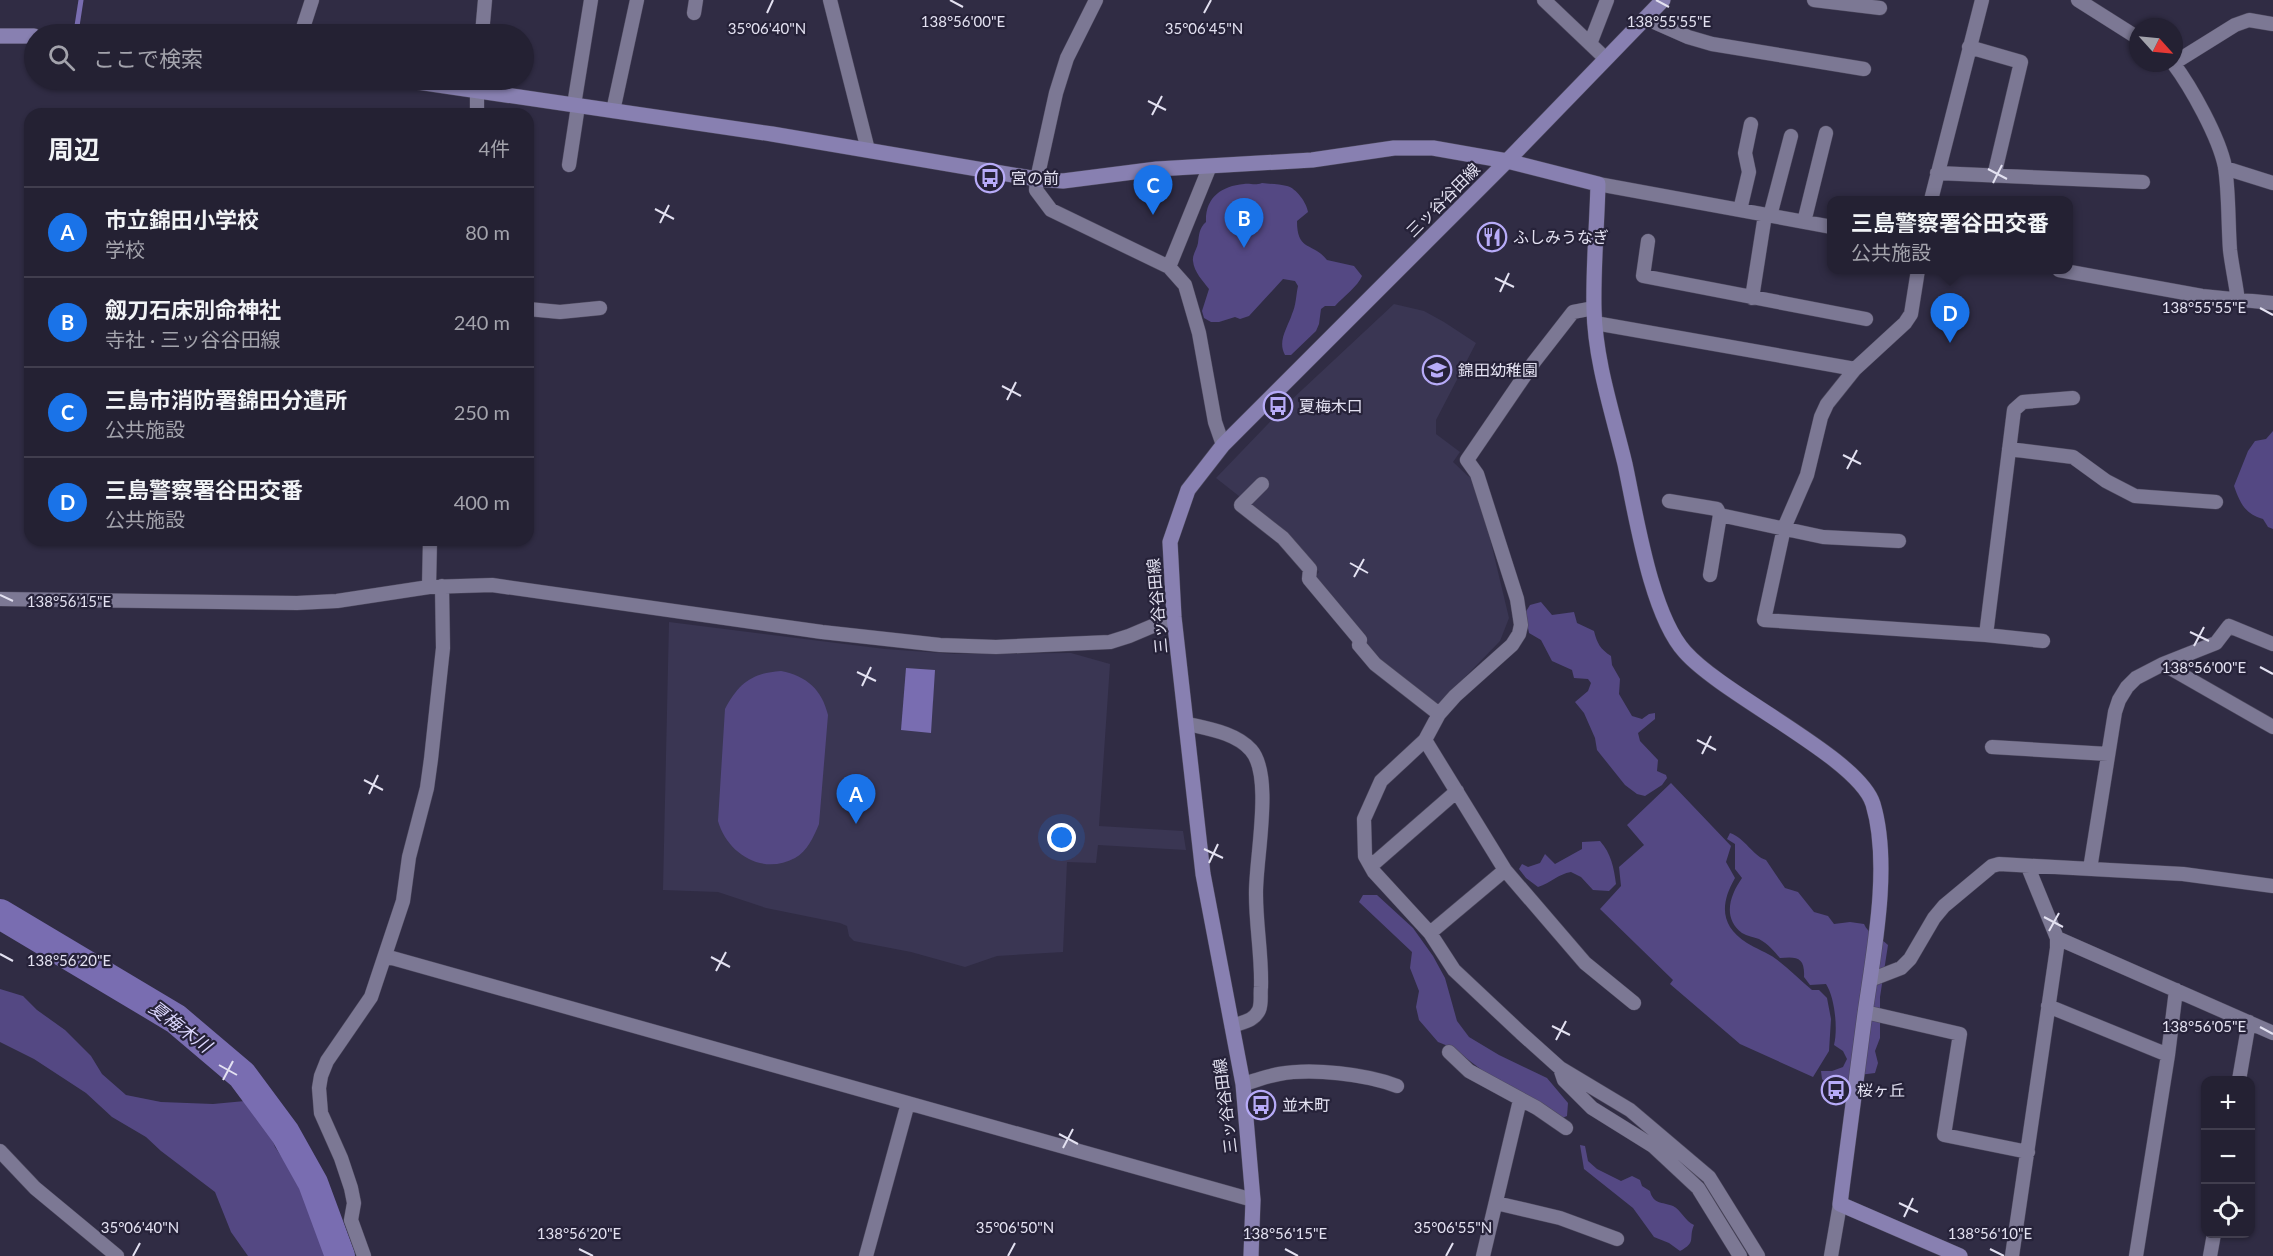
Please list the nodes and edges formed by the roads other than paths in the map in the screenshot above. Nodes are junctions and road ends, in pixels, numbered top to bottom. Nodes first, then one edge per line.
1 (312, 0) edge
2 (485, 0) edge
3 (591, 0) edge
4 (637, 0) edge
5 (830, 0) edge
6 (1096, 0) edge
7 (1544, 0) edge
8 (1607, 0) edge
9 (1663, 0) edge
10 (1814, 0) edge
11 (1982, 0) edge
12 (2083, 1) edge
13 (1880, 8) dead end
14 (1645, 18) junction
15 (305, 24) edge
16 (483, 24) edge
17 (2273, 24) edge
18 (2129, 32) edge
19 (0, 36) edge
20 (24, 36) edge
21 (1590, 44) junction
22 (1969, 47) junction
23 (2183, 57) edge
24 (1605, 58) junction
25 (1864, 69) dead end
26 (2180, 72) edge
27 (477, 90) edge
28 (501, 90) edge
29 (576, 106) junction
30 (477, 108) edge
31 (613, 111) junction
32 (1751, 123) dead end
33 (1826, 133) dead end
34 (1791, 136) dead end
35 (868, 150) junction
36 (1507, 161) junction
37 (569, 165) dead end
38 (1210, 166) junction
39 (2225, 168) junction
40 (1937, 173) junction
41 (1994, 176) junction
42 (1037, 179) junction
43 (2144, 182) dead end
44 (2273, 183) edge
45 (1599, 184) junction
46 (1932, 196) edge
47 (1740, 210) junction
48 (1767, 215) junction
49 (1804, 222) junction
50 (1827, 226) edge
51 (1648, 241) dead end
52 (1169, 267) junction
53 (2073, 272) edge
54 (1917, 274) edge
55 (1752, 298) junction
56 (2238, 301) junction
57 (2273, 303) edge
58 (600, 308) dead end
59 (534, 310) edge
60 (1594, 316) junction
61 (1866, 319) dead end
62 (1855, 369) junction
63 (2073, 398) dead end
64 (1223, 445) junction
65 (2009, 449) junction
66 (1262, 484) dead end
67 (1669, 501) dead end
68 (2216, 502) dead end
69 (1720, 515) junction
70 (1784, 528) junction
71 (1899, 541) dead end
72 (431, 546) edge
73 (1710, 574) dead end
74 (435, 586) junction
75 (0, 599) edge
76 (1174, 617) junction
77 (1986, 635) junction
78 (2043, 641) dead end
79 (2273, 644) edge
80 (2163, 663) junction
81 (1439, 714) junction
82 (1188, 724) junction
83 (2273, 727) edge
84 (1425, 740) junction
85 (1992, 747) dead end
86 (2108, 754) junction
87 (1457, 791) junction
88 (1371, 866) junction
89 (2028, 867) junction
90 (2090, 869) junction
91 (1505, 870) junction
92 (2273, 886) edge
93 (1430, 933) junction
94 (2057, 938) junction
95 (385, 956) junction
96 (1870, 980) junction
97 (2176, 990) junction
98 (1634, 1003) dead end
99 (2048, 1006) junction
100 (1865, 1012) junction
101 (2249, 1022) junction
102 (1232, 1026) junction
103 (2273, 1034) edge
104 (1449, 1052) dead end
105 (2168, 1055) junction
106 (1560, 1068) junction
107 (2240, 1076) edge
108 (1243, 1084) junction
109 (1396, 1086) dead end
110 (1520, 1100) junction
111 (908, 1102) junction
112 (1566, 1128) dead end
113 (0, 1151) edge
114 (2028, 1152) junction
115 (1253, 1200) junction
116 (1496, 1203) junction
117 (1840, 1204) junction
118 (2213, 1238) edge
119 (1617, 1239) dead end
120 (117, 1256) edge
121 (364, 1256) edge
122 (866, 1256) edge
123 (1251, 1256) edge
124 (1483, 1256) edge
125 (1740, 1256) edge
126 (1758, 1256) edge
127 (1831, 1256) edge
128 (1960, 1256) edge
129 (2012, 1256) edge
130 (2136, 1256) edge
131 (2210, 1256) edge

1 - 15 street
2 - 16 street
3 - 29 street
4 - 31 street
5 - 35 street
6 - 42 street
7 - 21 street
8 - 21 street
9 - 14 street, 三ッ谷谷田線
10 - 13 street
11 - 22 street
12 - 18 street
14 - 24 street, 三ッ谷谷田線
14 - 25 street
17 - 23 street
19 - 20 street
21 - 24 street
22 - 40 street
22 - 41 street
24 - 36 street, 三ッ谷谷田線
26 - 39 street
27 - 30 street
28 - 29 street
29 - 31 street
29 - 37 street
31 - 35 street
32 - 47 street
33 - 49 street
34 - 48 street
35 - 42 street
36 - 38 street
36 - 45 street
36 - 64 street, 三ッ谷谷田線
38 - 42 street
38 - 52 street
39 - 44 street
39 - 56 street
40 - 41 street
40 - 46 street
41 - 43 street
42 - 52 street
45 - 47 street
45 - 60 street
47 - 48 street
48 - 49 street
48 - 55 street
49 - 50 street
51 - 55 street
52 - 64 street
53 - 56 street
54 - 62 street
55 - 61 street
56 - 57 street
58 - 59 street
60 - 62 street
60 - 81 street
60 - 96 street
62 - 70 street
63 - 65 street
64 - 76 street, 三ッ谷谷田線
65 - 68 street
65 - 77 street
66 - 81 street
67 - 69 street
69 - 70 street
69 - 73 street
70 - 71 street
70 - 77 street
72 - 74 street
74 - 75 street
74 - 76 street
74 - 95 street
76 - 82 street, 三ッ谷谷田線
77 - 78 street
79 - 80 street
80 - 83 street
80 - 86 street
81 - 84 street
82 - 102 street, 三ッ谷谷田線
82 - 102 street
84 - 87 street
84 - 88 street
85 - 86 street
86 - 90 street
87 - 88 street
87 - 91 street
88 - 93 street
89 - 90 street
89 - 94 street
89 - 96 street
90 - 92 street
91 - 93 street
91 - 98 street
93 - 106 street
94 - 97 street
94 - 99 street
95 - 111 street
95 - 121 street
96 - 100 street
97 - 101 street
97 - 105 street
99 - 105 street
99 - 114 street
100 - 114 street
100 - 117 street
101 - 103 street
101 - 107 street
102 - 108 street, 三ッ谷谷田線
104 - 110 street
105 - 130 street
106 - 125 street
106 - 126 street
108 - 109 street
108 - 115 street, 三ッ谷谷田線
110 - 112 street
110 - 116 street
111 - 115 street
111 - 122 street
113 - 120 street
114 - 129 street
115 - 123 street, 三ッ谷谷田線
116 - 119 street
116 - 124 street
117 - 127 street
117 - 128 street
118 - 131 street

